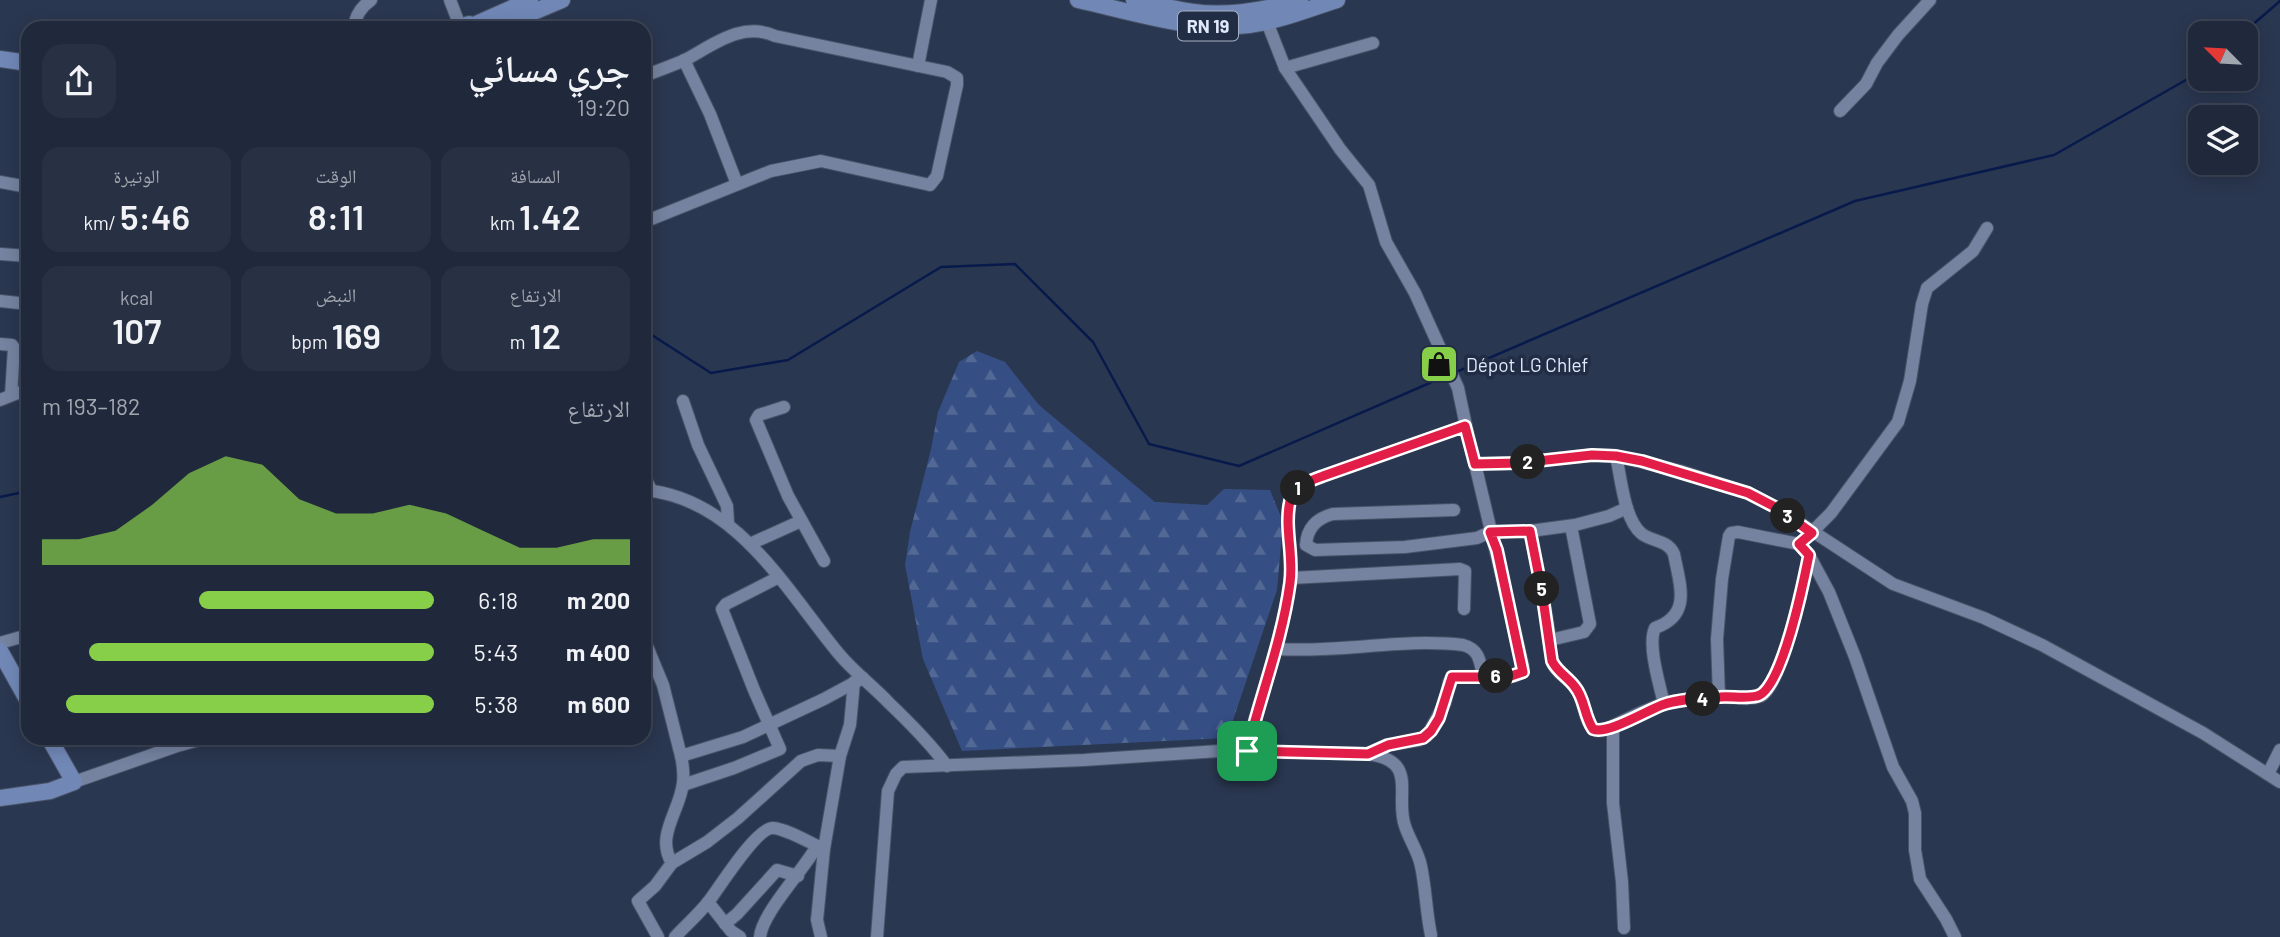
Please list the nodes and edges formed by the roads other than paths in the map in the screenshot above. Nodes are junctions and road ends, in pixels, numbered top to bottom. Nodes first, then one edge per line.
1 (371, 0) edge
2 (450, 0) edge
3 (530, 0) edge
4 (562, 0) edge
5 (931, 0) edge
6 (1078, 0) edge
7 (1134, 0) edge
8 (1300, 0) edge
9 (1338, 0) edge
10 (1930, 0) edge
11 (1271, 17) junction
12 (1193, 19) junction
13 (355, 21) edge
14 (463, 21) edge
15 (481, 21) edge
16 (512, 21) edge
17 (1373, 43) dead end
18 (0, 59) edge
19 (684, 60) junction
20 (21, 62) edge
21 (918, 66) junction
22 (1284, 68) junction
23 (0, 69) edge
24 (21, 71) edge
25 (651, 73) edge
26 (1840, 111) dead end
27 (0, 182) edge
28 (737, 184) junction
29 (21, 186) edge
30 (651, 219) edge
31 (1987, 229) dead end
32 (0, 254) edge
33 (21, 256) edge
34 (0, 301) edge
35 (21, 303) edge
36 (0, 344) edge
37 (5, 397) edge
38 (683, 401) dead end
39 (784, 407) dead end
40 (1465, 426) junction
41 (1616, 456) junction
42 (1475, 464) junction
43 (651, 491) edge
44 (1627, 508) junction
45 (1454, 510) dead end
46 (801, 520) junction
47 (728, 523) junction
48 (1571, 526) junction
49 (1530, 531) junction
50 (1490, 532) junction
51 (1812, 533) junction
52 (750, 544) junction
53 (1799, 544) junction
54 (1809, 555) junction
55 (824, 561) dead end
56 (779, 577) junction
57 (1291, 578) junction
58 (1464, 609) dead end
59 (21, 639) edge
60 (1550, 640) junction
61 (1278, 649) junction
62 (0, 651) edge
63 (651, 656) edge
64 (1483, 676) junction
65 (859, 680) junction
66 (21, 688) edge
67 (1719, 697) junction
68 (1664, 704) junction
69 (769, 724) junction
70 (1612, 726) junction
71 (53, 745) edge
72 (181, 745) edge
73 (2280, 750) edge
74 (1247, 751) junction
75 (1368, 754) junction
76 (681, 756) junction
77 (840, 756) junction
78 (947, 766) junction
79 (2269, 774) junction
80 (74, 782) junction
81 (2280, 782) edge
82 (683, 785) junction
83 (0, 798) edge
84 (820, 847) junction
85 (672, 863) junction
86 (798, 876) junction
87 (708, 902) junction
88 (817, 920) junction
89 (726, 924) junction
90 (1624, 928) dead end
91 (1432, 936) edge
92 (658, 937) edge
93 (675, 937) edge
94 (740, 937) edge
95 (760, 937) edge
96 (810, 937) edge
97 (821, 937) edge
98 (877, 937) edge
99 (1955, 937) edge

1 - 13 street
2 - 14 street
3 - 15 main road
4 - 16 main road
5 - 21 street
6 - 12 main road, RN 19
7 - 12 main road, RN 19
8 - 11 main road, RN 19
9 - 11 main road, RN 19
10 - 26 street
11 - 12 main road, RN 19
11 - 22 street
17 - 22 street
18 - 20 main road
19 - 21 street
19 - 25 street
19 - 28 street
21 - 28 street
22 - 40 street
23 - 24 main road
27 - 29 street
28 - 30 street
31 - 51 street
32 - 33 street
34 - 35 street
36 - 37 street
38 - 47 street
39 - 46 street
40 - 42 street
40 - 57 street
41 - 42 street
41 - 44 street
41 - 51 street
42 - 50 street
43 - 47 street
44 - 48 street
44 - 68 street
45 - 50 street
46 - 52 street
46 - 55 street
47 - 52 street
48 - 49 street
48 - 60 street
49 - 50 street
49 - 60 street
50 - 64 street
51 - 53 street
51 - 79 street
52 - 56 street
53 - 54 street
53 - 67 street
54 - 67 street
54 - 99 street
56 - 65 street
56 - 69 street
57 - 58 street
57 - 61 street
59 - 62 street
60 - 70 street
61 - 64 street
61 - 74 street
62 - 66 main road
63 - 76 street
64 - 75 street
65 - 69 street
65 - 77 street
65 - 78 street
67 - 68 street
68 - 70 street
69 - 76 street
69 - 82 street
70 - 90 street
71 - 80 main road
72 - 80 street
73 - 79 street
74 - 75 street
74 - 78 street
75 - 91 street
76 - 82 street
77 - 84 street
77 - 85 street
78 - 98 street
79 - 81 street
80 - 83 main road
82 - 85 street
84 - 86 street
84 - 87 street
84 - 88 street
85 - 92 street
86 - 89 street
86 - 95 street
87 - 89 street
87 - 93 street
88 - 96 street
88 - 97 street
89 - 94 street

